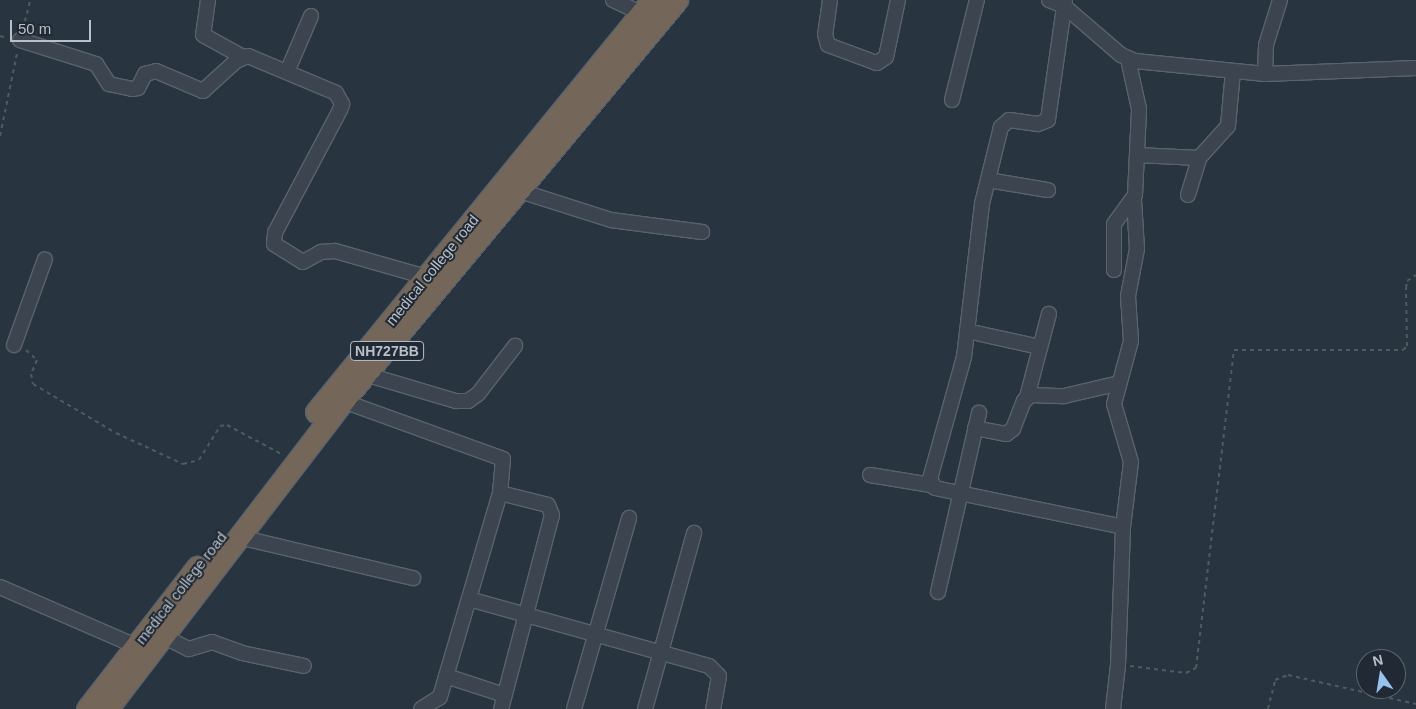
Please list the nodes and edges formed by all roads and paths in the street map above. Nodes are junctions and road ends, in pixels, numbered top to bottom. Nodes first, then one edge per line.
1 (30, 0) edge
2 (208, 0) edge
3 (613, 0) edge
4 (677, 0) edge
5 (830, 0) edge
6 (898, 0) edge
7 (977, 0) edge
8 (1049, 0) edge
9 (1280, 0) edge
10 (1065, 3) edge
11 (647, 6) edge
12 (311, 16) dead end
13 (20, 40) junction
14 (243, 57) junction
15 (1128, 59) junction
16 (1416, 68) edge
17 (1233, 71) junction
18 (287, 72) junction
19 (1265, 74) junction
20 (952, 100) dead end
21 (0, 136) edge
22 (1137, 155) junction
23 (1199, 158) junction
24 (988, 180) junction
25 (520, 190) junction
26 (1048, 190) dead end
27 (1188, 195) dead end
28 (1134, 200) junction
29 (702, 232) dead end
30 (45, 259) dead end
31 (1114, 270) dead end
32 (1416, 275) edge
33 (426, 277) junction
34 (1049, 314) dead end
35 (967, 331) junction
36 (14, 345) joint
37 (514, 346) dead end
38 (1040, 347) junction
39 (368, 375) junction
40 (1120, 383) junction
41 (1027, 397) junction
42 (343, 401) junction
43 (979, 413) dead end
44 (318, 422) junction
45 (975, 428) junction
46 (283, 455) junction
47 (870, 475) dead end
48 (931, 485) junction
49 (500, 492) junction
50 (959, 493) junction
51 (629, 518) dead end
52 (1123, 527) junction
53 (694, 534) dead end
54 (238, 537) junction
55 (413, 578) dead end
56 (0, 587) edge
57 (938, 592) dead end
58 (469, 599) junction
59 (525, 616) junction
60 (595, 635) junction
61 (163, 636) junction
62 (136, 646) junction
63 (660, 653) junction
64 (1118, 665) junction
65 (304, 666) dead end
66 (446, 676) junction
67 (503, 702) edge
68 (1416, 704) edge
69 (87, 709) edge
70 (106, 709) edge
71 (421, 709) edge
72 (574, 709) edge
73 (645, 709) edge
74 (713, 709) edge
75 (1113, 709) edge
76 (1268, 709) edge

1 - 13 path
2 - 14 street
3 - 11 street
4 - 25 highway, NH727BB
5 - 6 street
7 - 20 street
8 - 10 street
9 - 19 street
10 - 15 street
10 - 24 street
11 - 33 highway, medical college road / NH727BB
12 - 18 street
13 - 14 street
13 - 21 path
14 - 18 street
15 - 17 street
15 - 22 street
16 - 19 street
17 - 19 street
17 - 23 street
18 - 33 street
22 - 23 street
22 - 28 street
23 - 27 street
24 - 26 street
24 - 35 street
25 - 29 street
25 - 39 highway, NH727BB
28 - 31 street
28 - 40 street
30 - 36 street
32 - 64 path
33 - 44 highway, medical college road / NH727BB
34 - 38 street
35 - 38 street
35 - 48 street
36 - 46 path
37 - 39 street
38 - 41 street
39 - 42 highway, NH727BB
40 - 41 street
40 - 52 street
41 - 45 street
42 - 44 highway, NH727BB
42 - 49 street
43 - 45 street
44 - 46 highway, medical college road / NH727BB
44 - 54 highway, NH727BB
45 - 50 street
46 - 62 highway, medical college road / NH727BB
47 - 48 street
48 - 50 street
49 - 58 street
49 - 59 street
50 - 52 street
50 - 57 street
51 - 60 street
52 - 64 street
53 - 63 street
54 - 55 street
54 - 61 highway, NH727BB
56 - 62 street
58 - 59 street
58 - 66 street
59 - 60 street
59 - 67 street
60 - 63 street
60 - 72 street
61 - 65 street
61 - 70 highway, NH727BB
62 - 69 highway, medical college road / NH727BB
63 - 73 street
63 - 74 street
64 - 75 street
66 - 67 street
66 - 71 street
68 - 76 path

